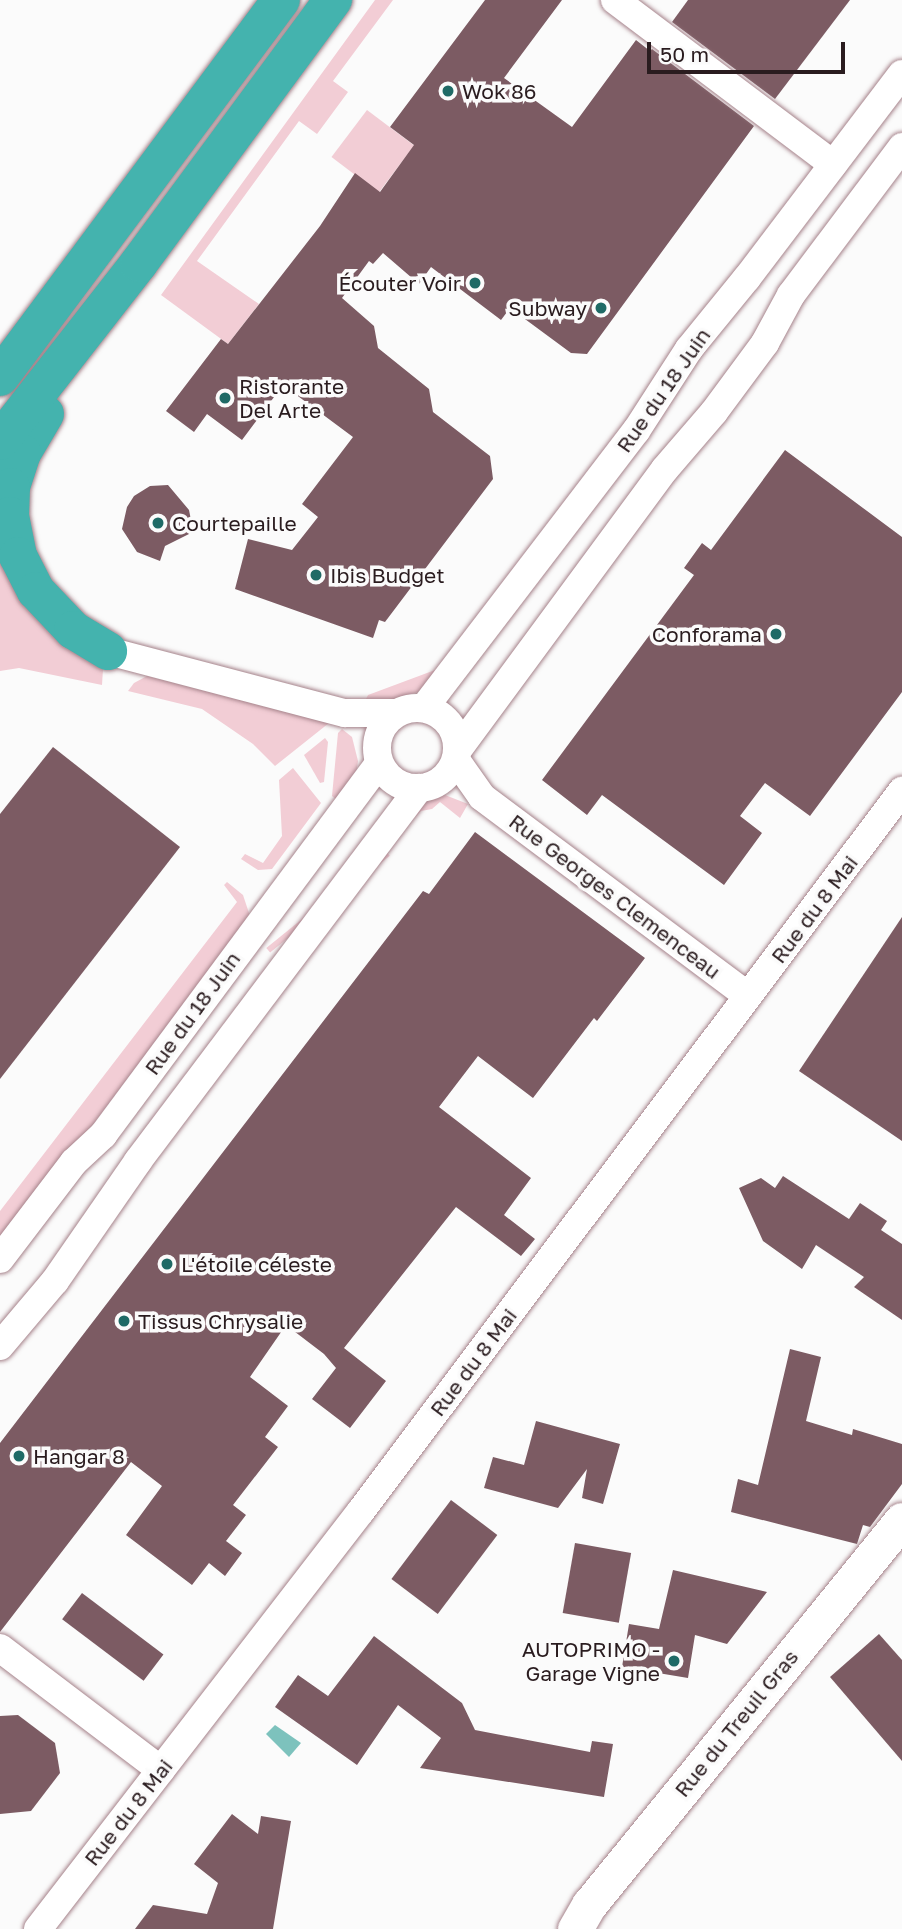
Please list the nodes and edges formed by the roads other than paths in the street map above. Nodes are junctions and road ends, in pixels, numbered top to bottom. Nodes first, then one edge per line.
1 (281, 0) edge
2 (333, 0) edge
3 (615, 0) edge
4 (902, 74) edge
5 (902, 147) edge
6 (833, 164) junction
7 (139, 263) junction
8 (0, 377) edge
9 (0, 441) edge
10 (107, 651) joint
11 (424, 708) junction
12 (396, 713) junction
13 (351, 715) junction
14 (377, 755) junction
15 (456, 755) junction
16 (427, 786) junction
17 (902, 791) edge
18 (482, 797) junction
19 (748, 996) junction
20 (0, 1259) edge
21 (0, 1346) edge
22 (902, 1520) edge
23 (0, 1648) edge
24 (161, 1770) junction
25 (38, 1929) edge
26 (575, 1929) edge

1 - 8 highway
2 - 7 highway
3 - 6 street
4 - 6 street, Rue du 18 Juin
5 - 15 street
6 - 11 street, Rue du 18 Juin
7 - 9 highway
7 - 10 highway
10 - 13 street
11 - 12 street
11 - 15 street
12 - 13 street
12 - 14 street
13 - 14 street
14 - 16 street
14 - 20 street, Rue du 18 Juin
15 - 16 street
15 - 18 street
16 - 18 street
16 - 21 street
17 - 19 street, Rue du 8 Mai
18 - 19 street, Rue Georges Clemenceau
19 - 24 street, Rue du 8 Mai
22 - 26 street, Rue du Treuil Gras
23 - 24 street
24 - 25 street, Rue du 8 Mai

